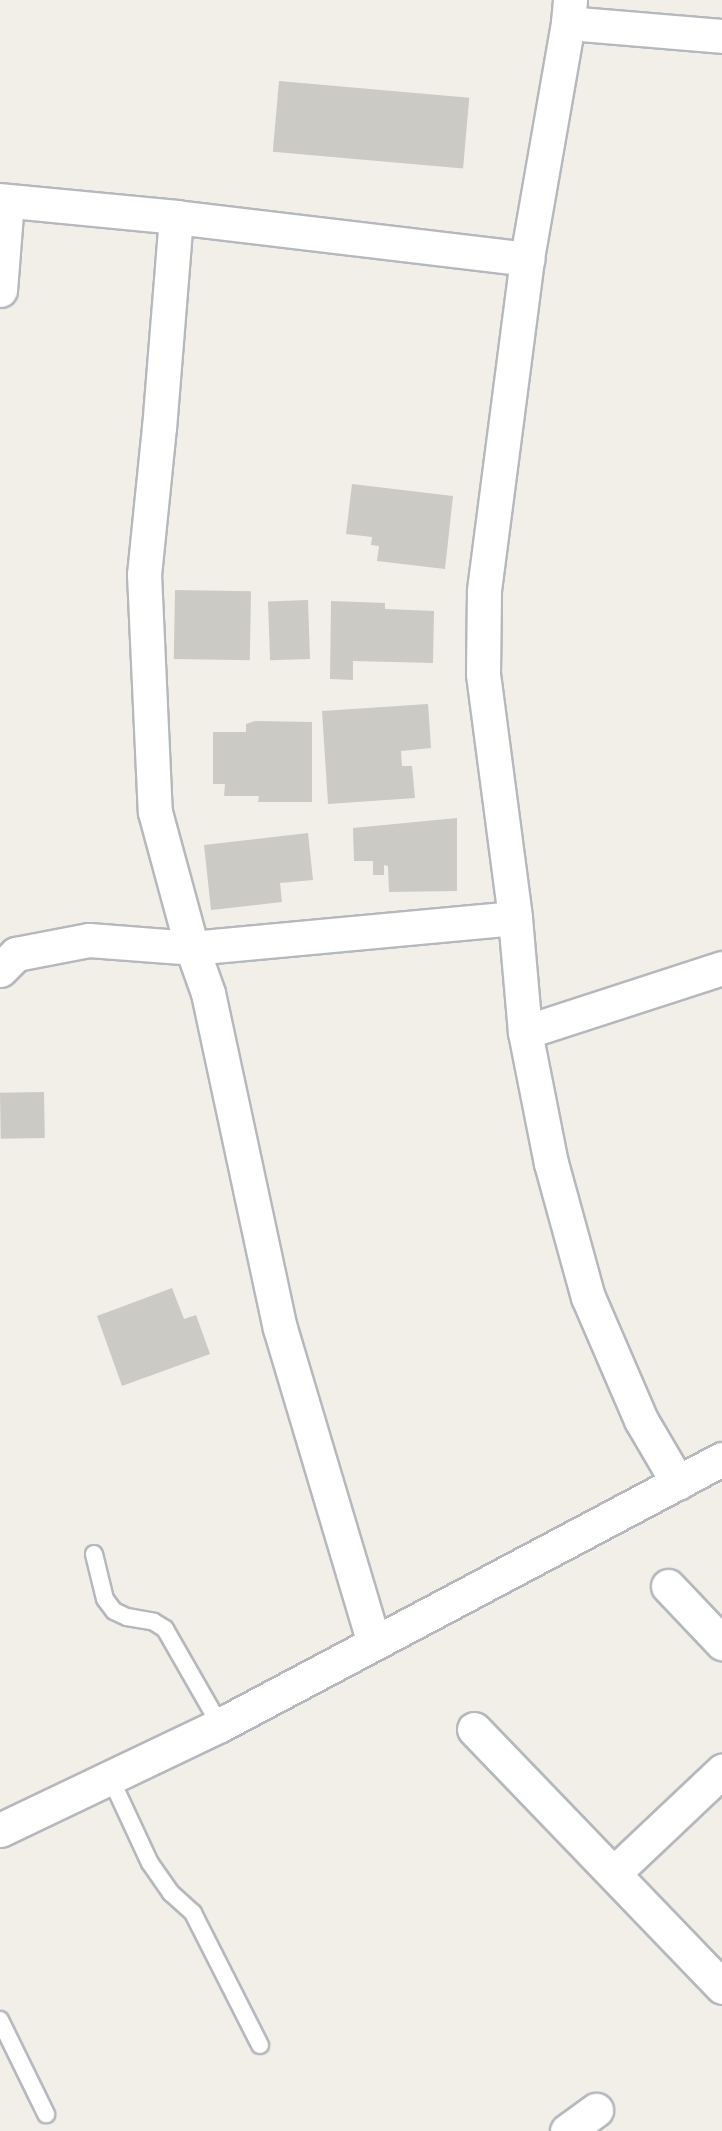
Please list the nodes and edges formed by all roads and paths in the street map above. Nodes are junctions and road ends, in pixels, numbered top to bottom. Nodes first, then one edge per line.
1 (569, 12) edge
2 (722, 36) edge
3 (3, 200) edge
4 (176, 217) junction
5 (527, 259) junction
6 (0, 290) edge
7 (516, 918) junction
8 (192, 948) junction
9 (722, 968) edge
10 (0, 970) edge
11 (525, 1032) junction
12 (722, 1458) edge
13 (678, 1483) junction
14 (94, 1554) dead end
15 (668, 1586) dead end
16 (374, 1643) junction
17 (722, 1643) edge
18 (220, 1725) junction
19 (474, 1729) dead end
20 (722, 1771) edge
21 (110, 1777) junction
22 (0, 1830) edge
23 (614, 1873) junction
24 (722, 1987) edge
25 (0, 2020) edge
26 (260, 2045) dead end
27 (596, 2110) dead end
28 (45, 2114) dead end
29 (567, 2131) edge

1 - 2 street
1 - 5 street
3 - 4 street
3 - 6 street
4 - 5 street
4 - 8 street
5 - 7 street
7 - 8 street
7 - 11 street
8 - 10 street
8 - 16 street
9 - 11 street
11 - 13 street
12 - 13 street
13 - 16 street
14 - 18 lane
15 - 17 street
16 - 18 street
18 - 21 street
19 - 23 street
20 - 23 street
21 - 22 street
21 - 26 lane
23 - 24 street
25 - 28 lane
27 - 29 street

